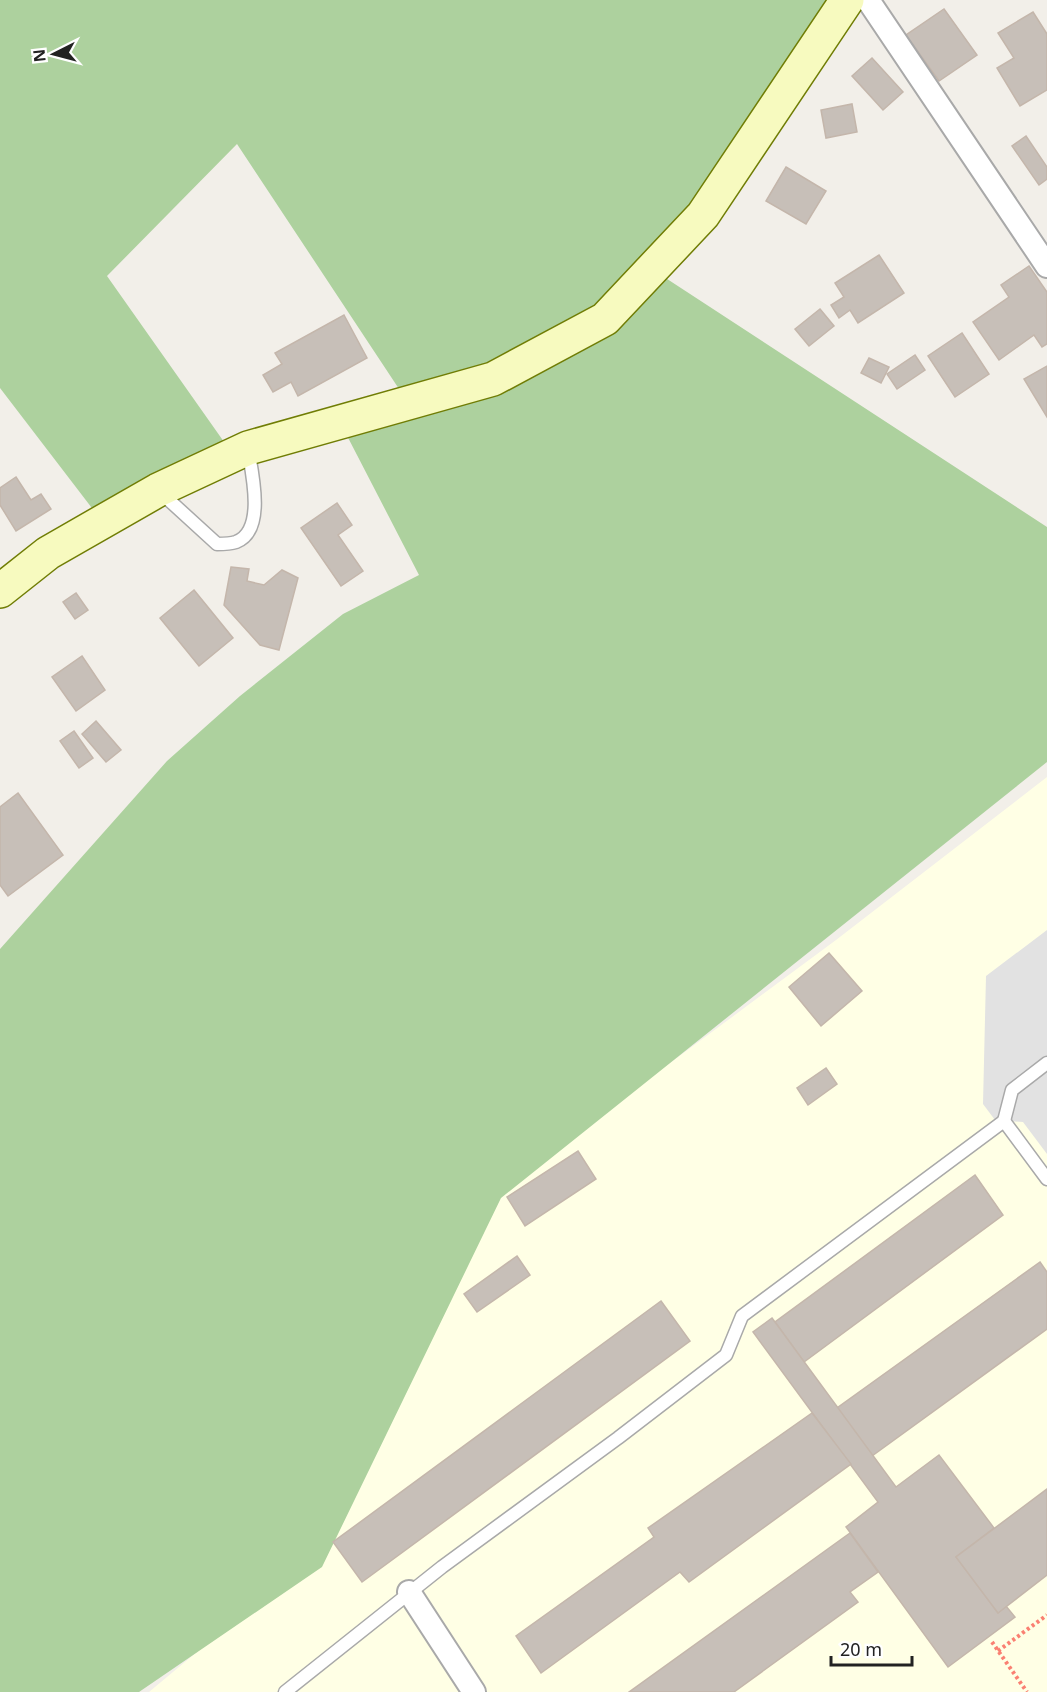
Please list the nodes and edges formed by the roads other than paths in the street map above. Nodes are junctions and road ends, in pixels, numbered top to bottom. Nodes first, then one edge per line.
1 (847, 0) edge
2 (867, 0) edge
3 (1047, 266) edge
4 (248, 448) junction
5 (158, 490) junction
6 (0, 591) edge
7 (1047, 1063) edge
8 (1004, 1121) junction
9 (1047, 1179) edge
10 (409, 1592) junction
11 (285, 1692) edge
12 (474, 1692) edge

1 - 4 street
2 - 3 street
4 - 5 street
4 - 5 lane
5 - 6 street
7 - 8 lane
8 - 9 lane
8 - 10 lane
10 - 11 lane
10 - 12 street

